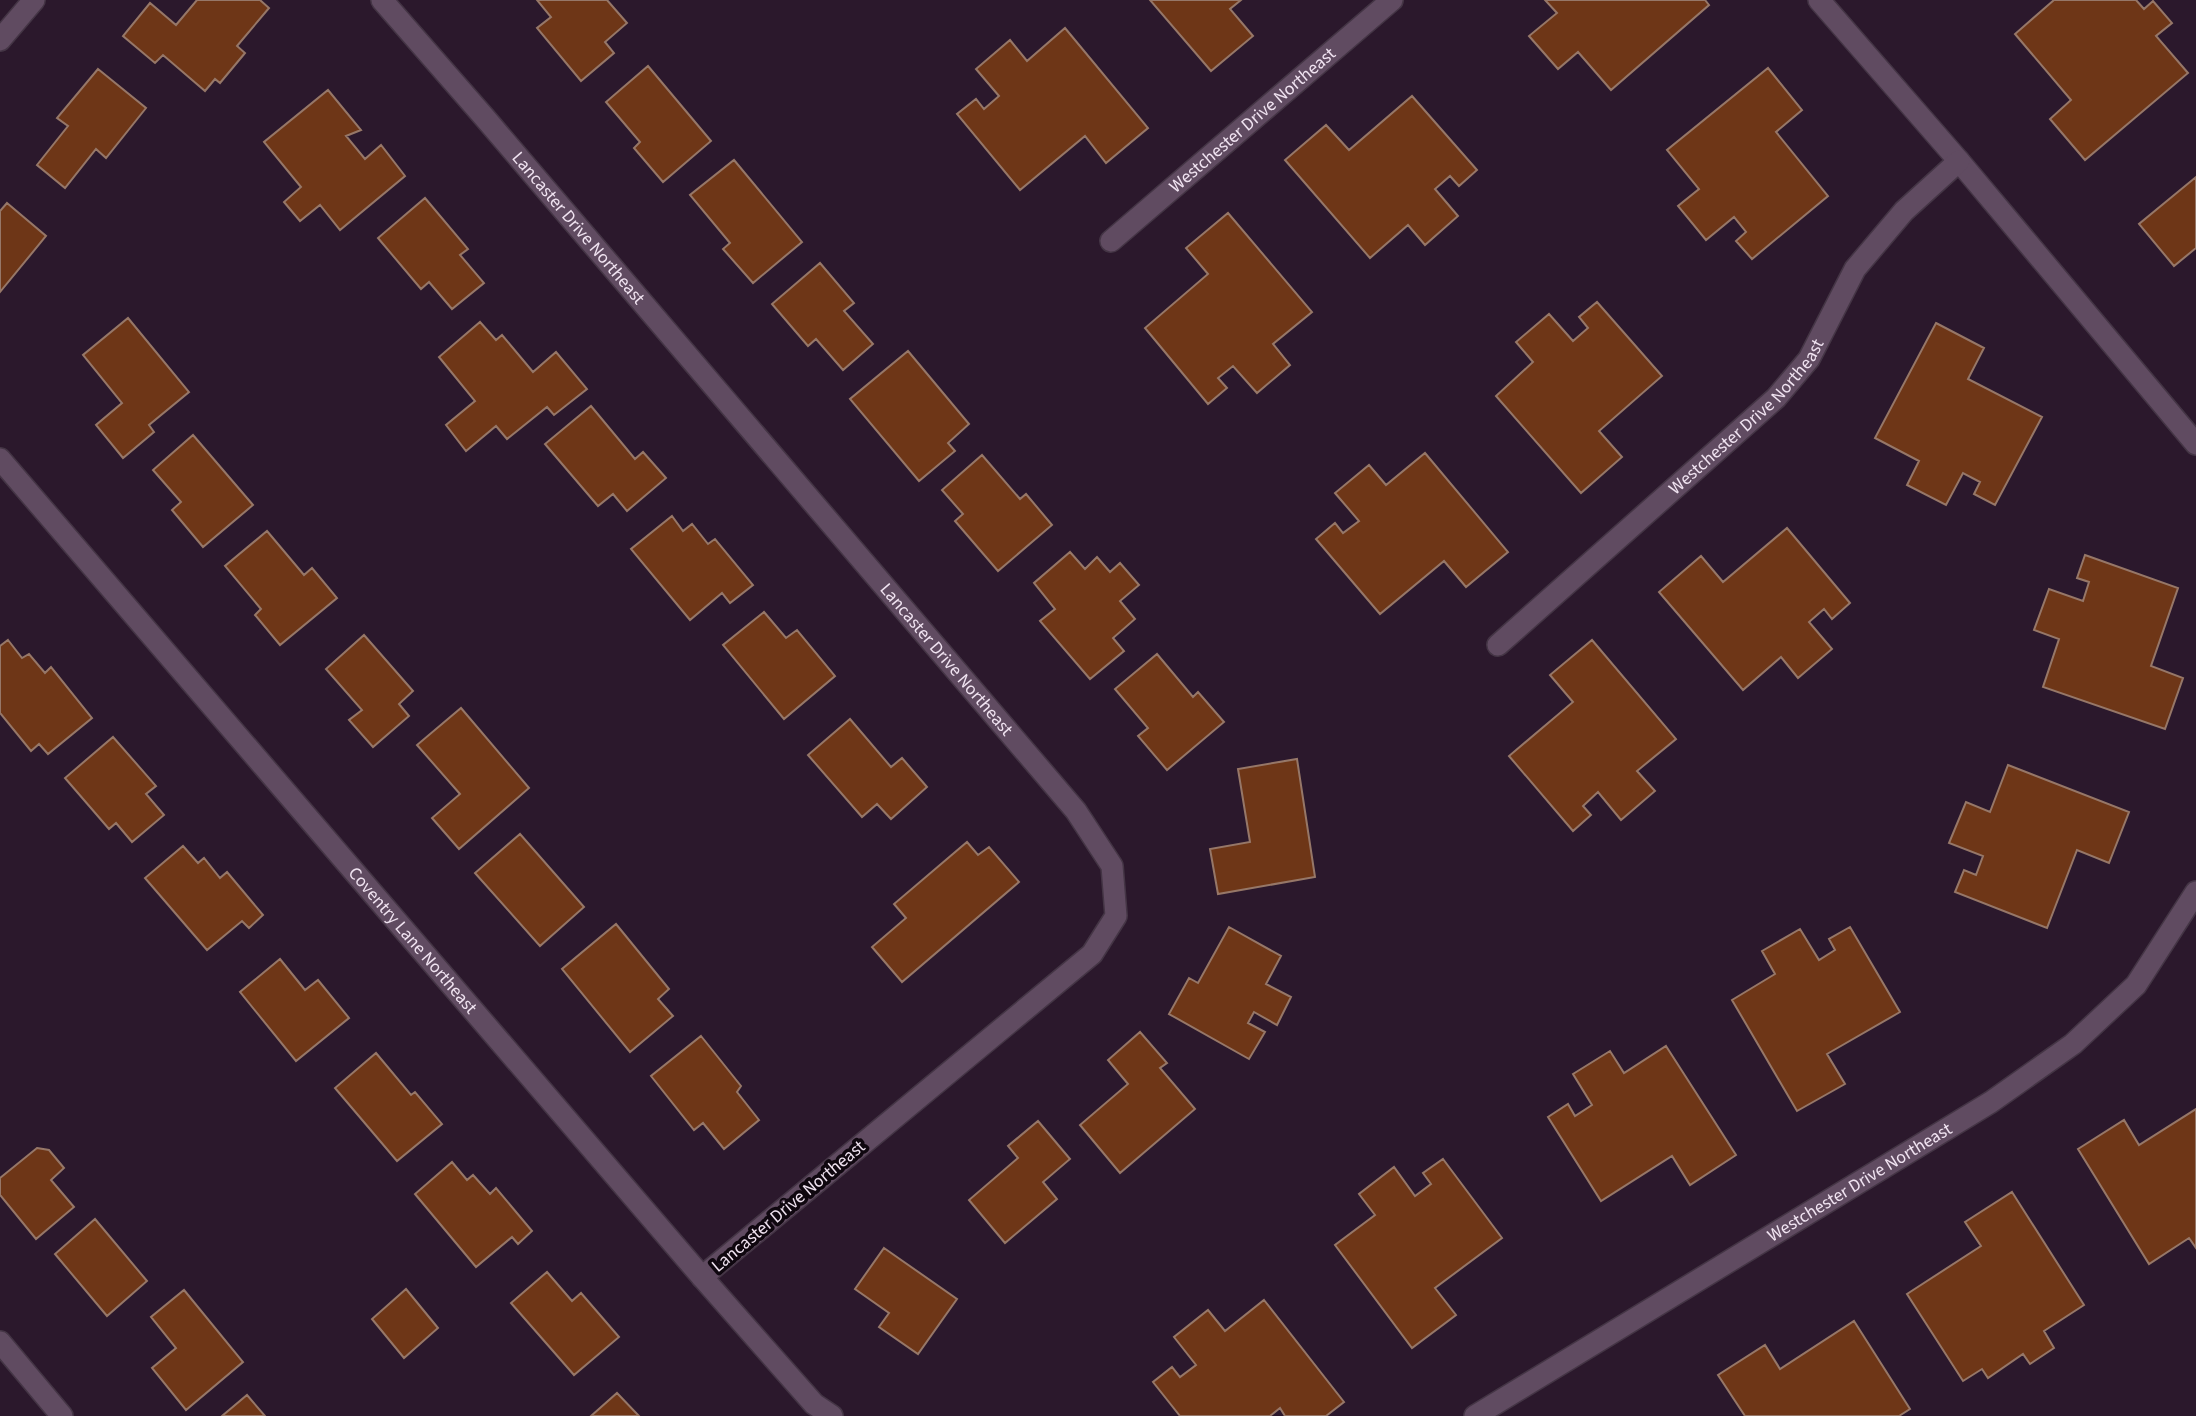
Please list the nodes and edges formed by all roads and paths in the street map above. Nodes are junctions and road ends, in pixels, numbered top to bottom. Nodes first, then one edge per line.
1 (34, 0) edge
2 (382, 0) edge
3 (1392, 0) edge
4 (1819, 0) edge
5 (0, 40) edge
6 (1959, 161) junction
7 (1111, 241) dead end
8 (2196, 444) edge
9 (0, 458) edge
10 (1498, 645) dead end
11 (2196, 892) edge
12 (702, 1277) junction
13 (0, 1342) edge
14 (62, 1416) edge
15 (832, 1416) edge
16 (1475, 1416) edge

1 - 5 street
2 - 12 street, Lancaster Drive Northeast
3 - 7 street, Westchester Drive Northeast
4 - 6 street
6 - 8 street
6 - 10 street, Westchester Drive Northeast
9 - 12 street, Coventry Lane Northeast
11 - 16 street, Westchester Drive Northeast
12 - 15 street, Coventry Lane Northeast
13 - 14 street

